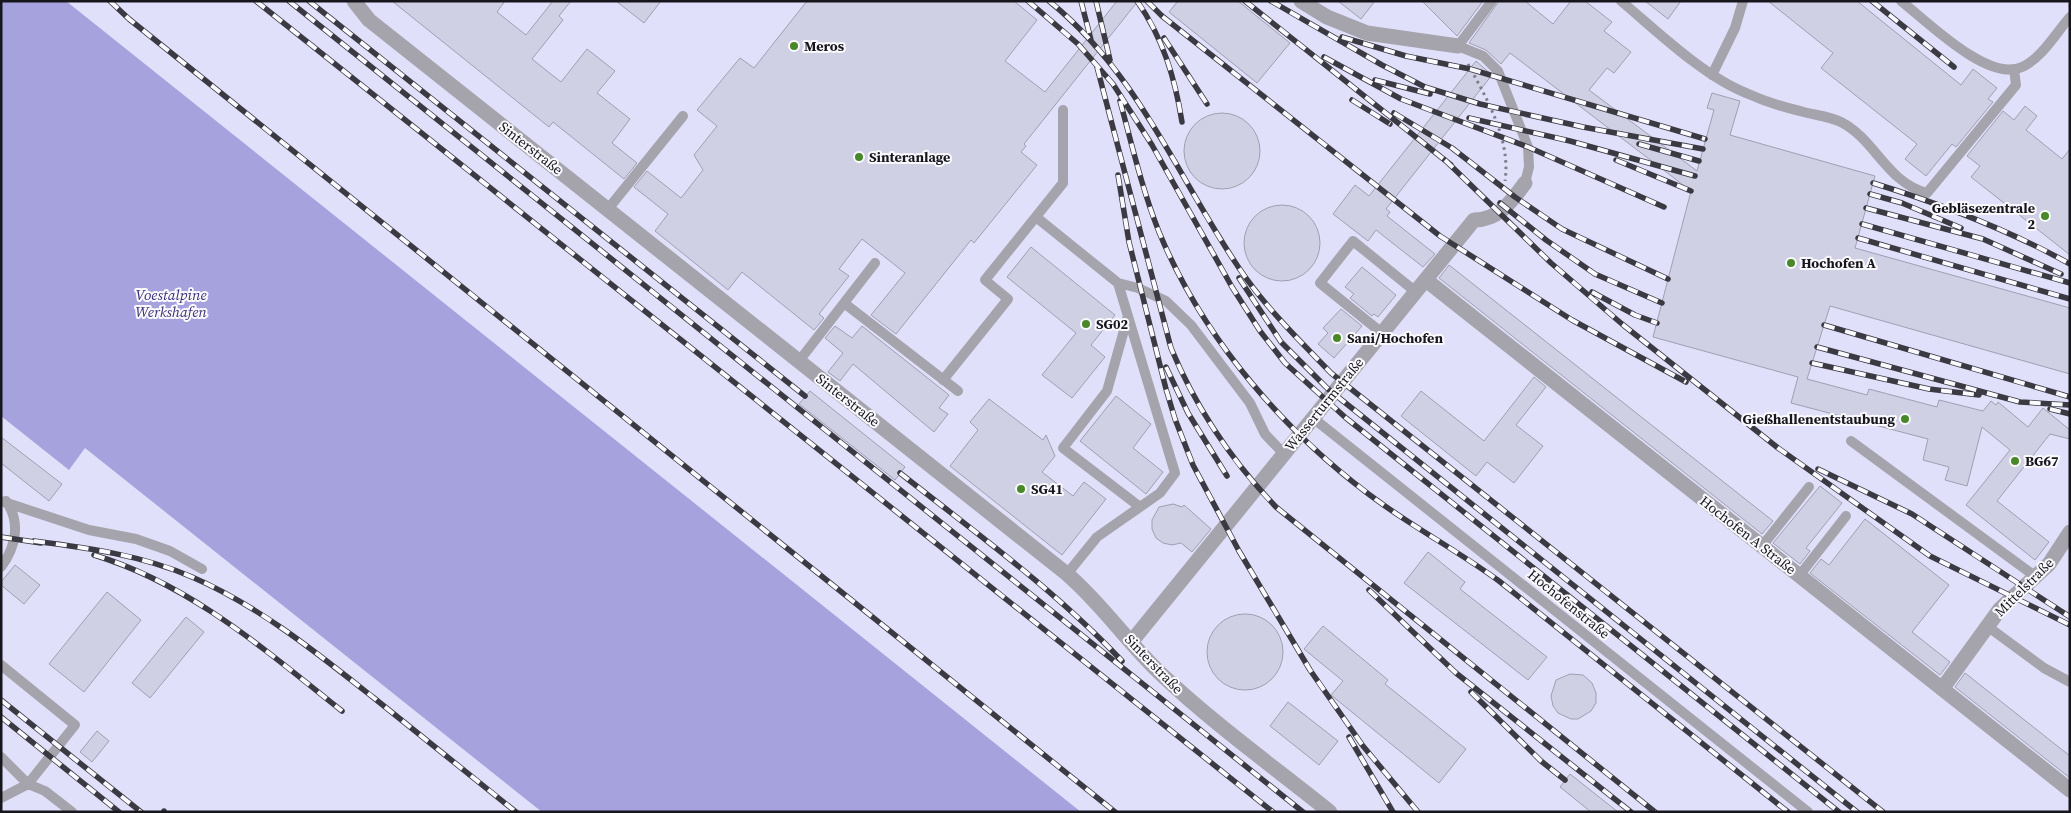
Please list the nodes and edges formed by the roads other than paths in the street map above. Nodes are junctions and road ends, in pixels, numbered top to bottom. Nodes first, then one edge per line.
1 (354, 1) edge
2 (1301, 1) edge
3 (1492, 1) edge
4 (1620, 1) edge
5 (1743, 1) edge
6 (1901, 1) edge
7 (2070, 17) edge
8 (1458, 46) junction
9 (2014, 69) junction
10 (1712, 75) junction
11 (1063, 110) dead end
12 (683, 116) dead end
13 (1524, 183) joint
14 (608, 209) junction
15 (1036, 217) junction
16 (875, 263) dead end
17 (1118, 283) junction
18 (1421, 286) junction
19 (844, 303) junction
20 (1128, 316) junction
21 (1382, 333) junction
22 (799, 361) junction
23 (943, 380) junction
24 (958, 391) dead end
25 (1313, 418) junction
26 (1851, 442) dead end
27 (1284, 454) junction
28 (1809, 487) dead end
29 (3, 500) edge
30 (1140, 507) junction
31 (1846, 516) dead end
32 (2070, 532) edge
33 (1762, 546) junction
34 (1, 567) edge
35 (202, 569) dead end
36 (1067, 574) junction
37 (1799, 576) junction
38 (2036, 577) junction
39 (1987, 626) junction
40 (1132, 641) junction
41 (1, 665) edge
42 (2070, 682) edge
43 (1942, 689) junction
44 (1, 757) edge
45 (28, 784) junction
46 (2070, 790) edge
47 (1, 798) edge
48 (72, 812) edge
49 (1330, 812) edge
50 (1808, 812) edge

1 - 14 street, Sinterstraße
2 - 8 street, Wasserturmstraße
3 - 8 lane
4 - 10 lane
5 - 10 lane
6 - 9 lane
7 - 9 lane
8 - 13 lane, Wasserturmstraße
9 - 10 lane
11 - 15 lane
12 - 14 lane
13 - 18 street, Wasserturmstraße
14 - 22 street, Sinterstraße
15 - 17 lane
15 - 23 lane
16 - 19 lane
17 - 20 lane
17 - 27 lane
18 - 21 street, Wasserturmstraße
18 - 21 lane
18 - 33 street, Hochofen A Straße
19 - 22 lane
19 - 23 lane
20 - 30 lane
20 - 30 lane
21 - 25 street, Wasserturmstraße
22 - 36 street, Sinterstraße
23 - 24 lane
25 - 27 street, Wasserturmstraße
25 - 50 lane, Hochofenstraße
26 - 38 lane
27 - 40 street, Wasserturmstraße
28 - 33 lane
29 - 34 lane
29 - 35 lane
30 - 36 lane
31 - 37 lane
32 - 38 street, Mittelstraße
33 - 37 street, Hochofen A Straße
36 - 40 street, Sinterstraße
37 - 43 street, Hochofen A Straße
38 - 39 street, Mittelstraße
39 - 42 lane
39 - 43 street, Mittelstraße
40 - 49 street, Sinterstraße
41 - 45 lane
43 - 46 street, Hochofen A Straße
44 - 45 lane
45 - 47 lane
45 - 48 lane

